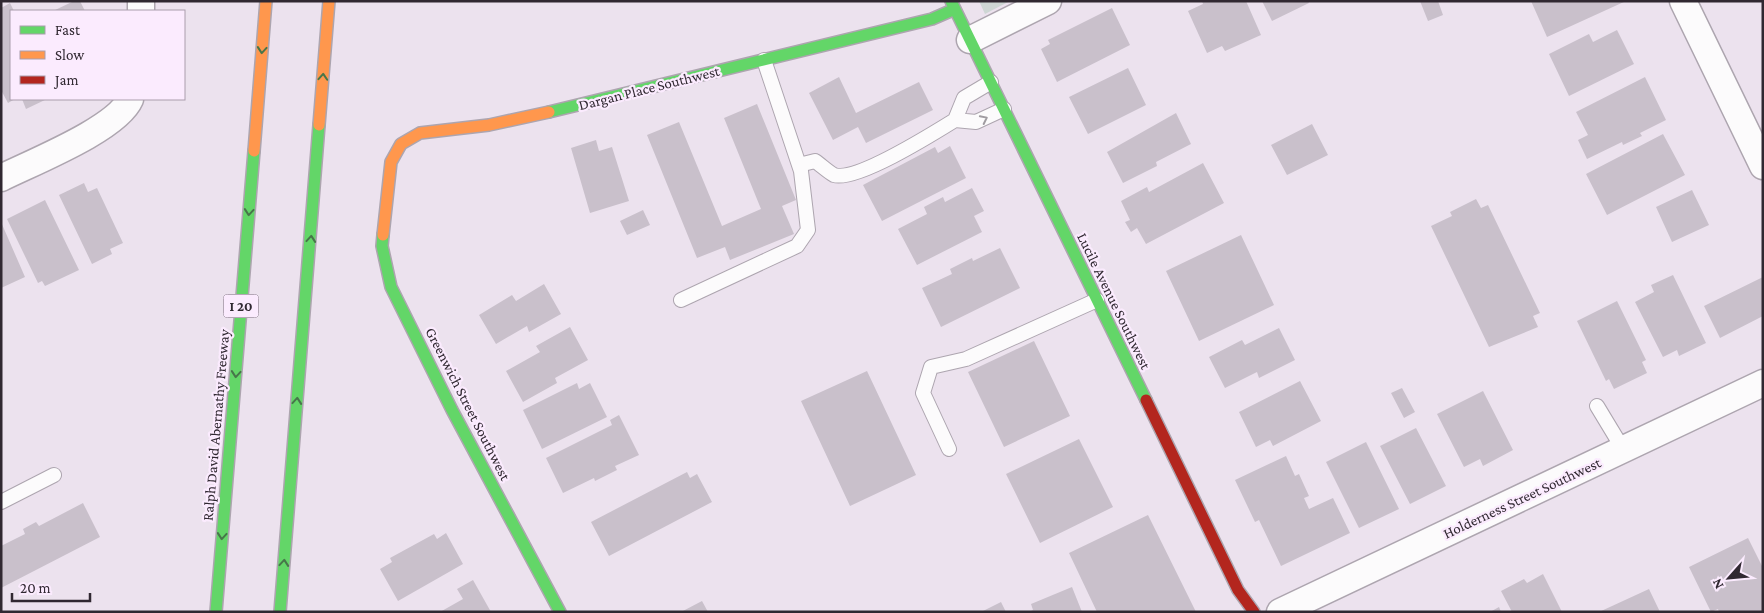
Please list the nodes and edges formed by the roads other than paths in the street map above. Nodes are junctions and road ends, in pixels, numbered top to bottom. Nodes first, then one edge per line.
1 (266, 1) edge
2 (329, 1) edge
3 (1048, 1) edge
4 (1683, 1) edge
5 (953, 5) edge
6 (970, 40) junction
7 (764, 60) junction
8 (991, 82) junction
9 (130, 100) edge
10 (1004, 109) junction
11 (955, 120) junction
12 (799, 165) junction
13 (1763, 166) edge
14 (1, 178) edge
15 (387, 201) joint
16 (681, 300) dead end
17 (1097, 300) junction
18 (1763, 383) edge
19 (1597, 406) dead end
20 (949, 449) dead end
21 (1623, 449) junction
22 (54, 475) dead end
23 (1, 502) edge
24 (216, 612) edge
25 (280, 612) edge
26 (560, 612) edge
27 (1254, 612) edge
28 (1280, 612) edge

1 -> 24 main road, Ralph David Abernathy Freeway / I 20
25 -> 2 main road
3 - 6 street
4 - 13 street
5 - 6 main road, Lucile Avenue Southwest
5 - 7 main road, Dargan Place Southwest
6 - 8 main road, Lucile Avenue Southwest
7 - 12 lane
7 - 15 main road, Dargan Place Southwest
8 - 10 main road, Lucile Avenue Southwest
8 - 11 lane
9 - 14 street
11 -> 10 lane
10 - 17 main road, Lucile Avenue Southwest
11 - 12 lane
12 - 16 lane
15 - 26 main road, Greenwich Street Southwest
17 - 20 lane
17 - 27 main road, Lucile Avenue Southwest
18 - 21 street, Holderness Street Southwest
19 - 21 lane
21 - 28 street, Holderness Street Southwest
22 - 23 lane

